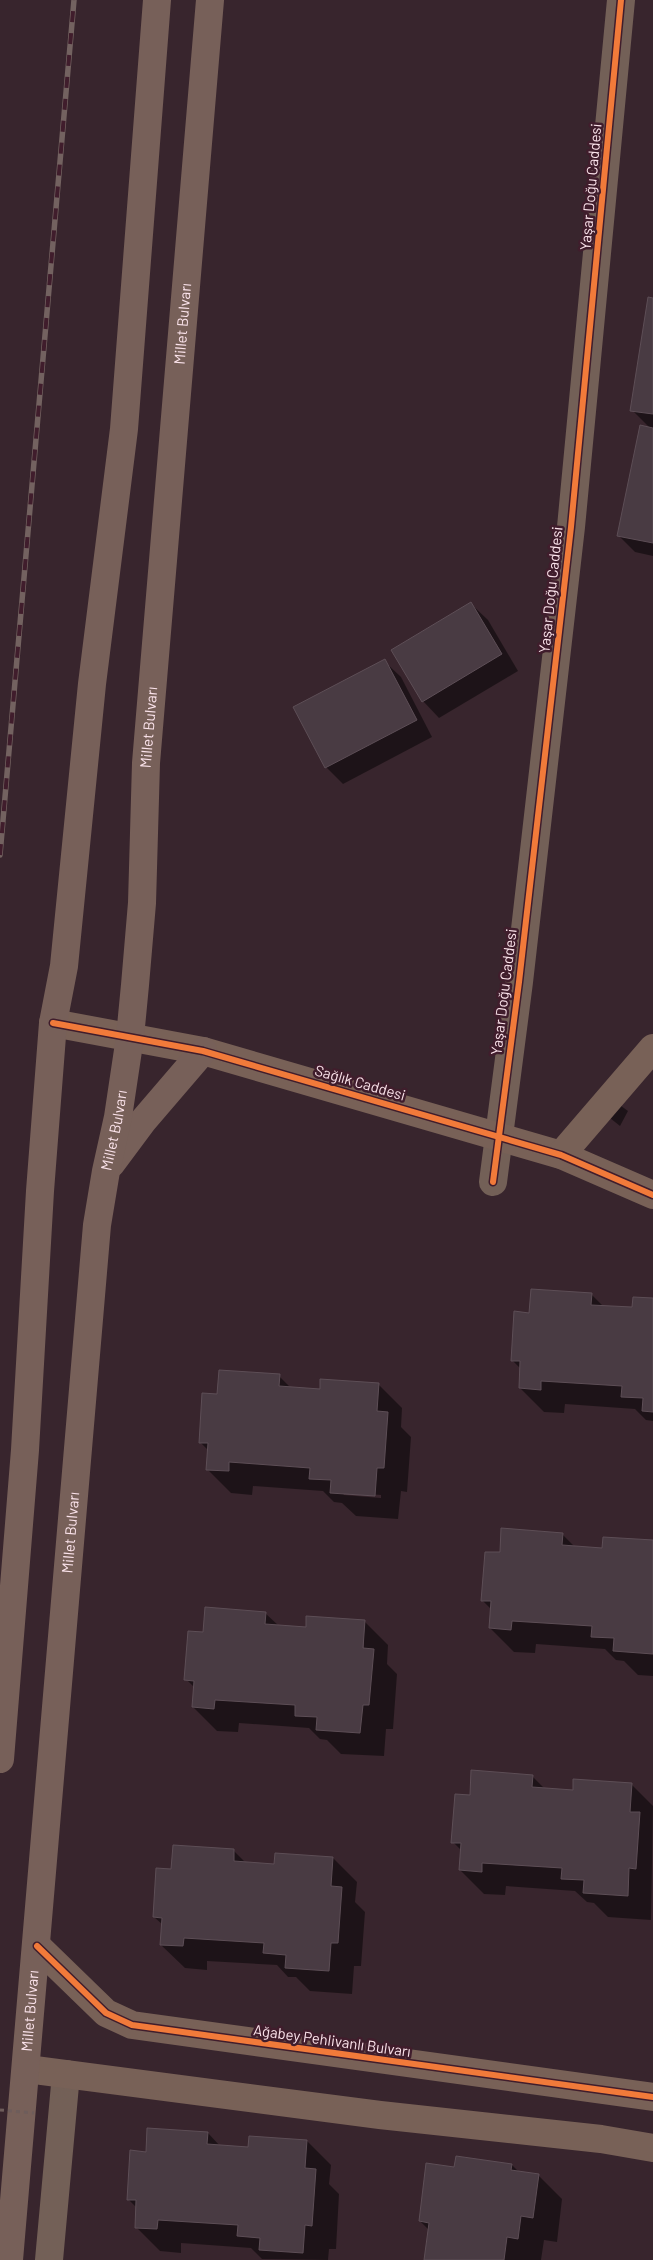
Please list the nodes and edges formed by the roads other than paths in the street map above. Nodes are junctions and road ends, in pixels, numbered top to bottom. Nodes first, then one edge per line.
1 (157, 0) edge
2 (210, 0) edge
3 (621, 0) edge
4 (52, 1023) junction
5 (130, 1037) junction
6 (653, 1048) edge
7 (203, 1051) junction
8 (498, 1136) junction
9 (561, 1155) junction
10 (106, 1171) junction
11 (493, 1182) dead end
12 (653, 1195) edge
13 (0, 1759) edge
14 (37, 1946) junction
15 (27, 2069) junction
16 (66, 2074) junction
17 (653, 2097) edge
18 (653, 2148) edge
19 (9, 2260) edge
20 (49, 2260) edge

1 - 4 main road
2 - 5 main road, Millet Bulvarı
3 - 8 street, Yaşar Doğu Caddesi
4 - 5 street, Sağlık Caddesi
4 - 13 main road
5 - 7 street, Sağlık Caddesi
5 - 10 main road, Millet Bulvarı
6 - 9 street
7 - 8 street, Sağlık Caddesi
7 - 10 main road
8 - 9 street, Sağlık Caddesi
8 - 11 street, Yaşar Doğu Caddesi
9 - 12 street, Sağlık Caddesi
10 - 14 main road, Millet Bulvarı
14 - 15 main road, Millet Bulvarı
14 - 17 street, Ağabey Pehlivanlı Bulvarı
15 - 16 street
15 - 19 main road, Millet Bulvarı
16 - 18 street
16 - 20 street

